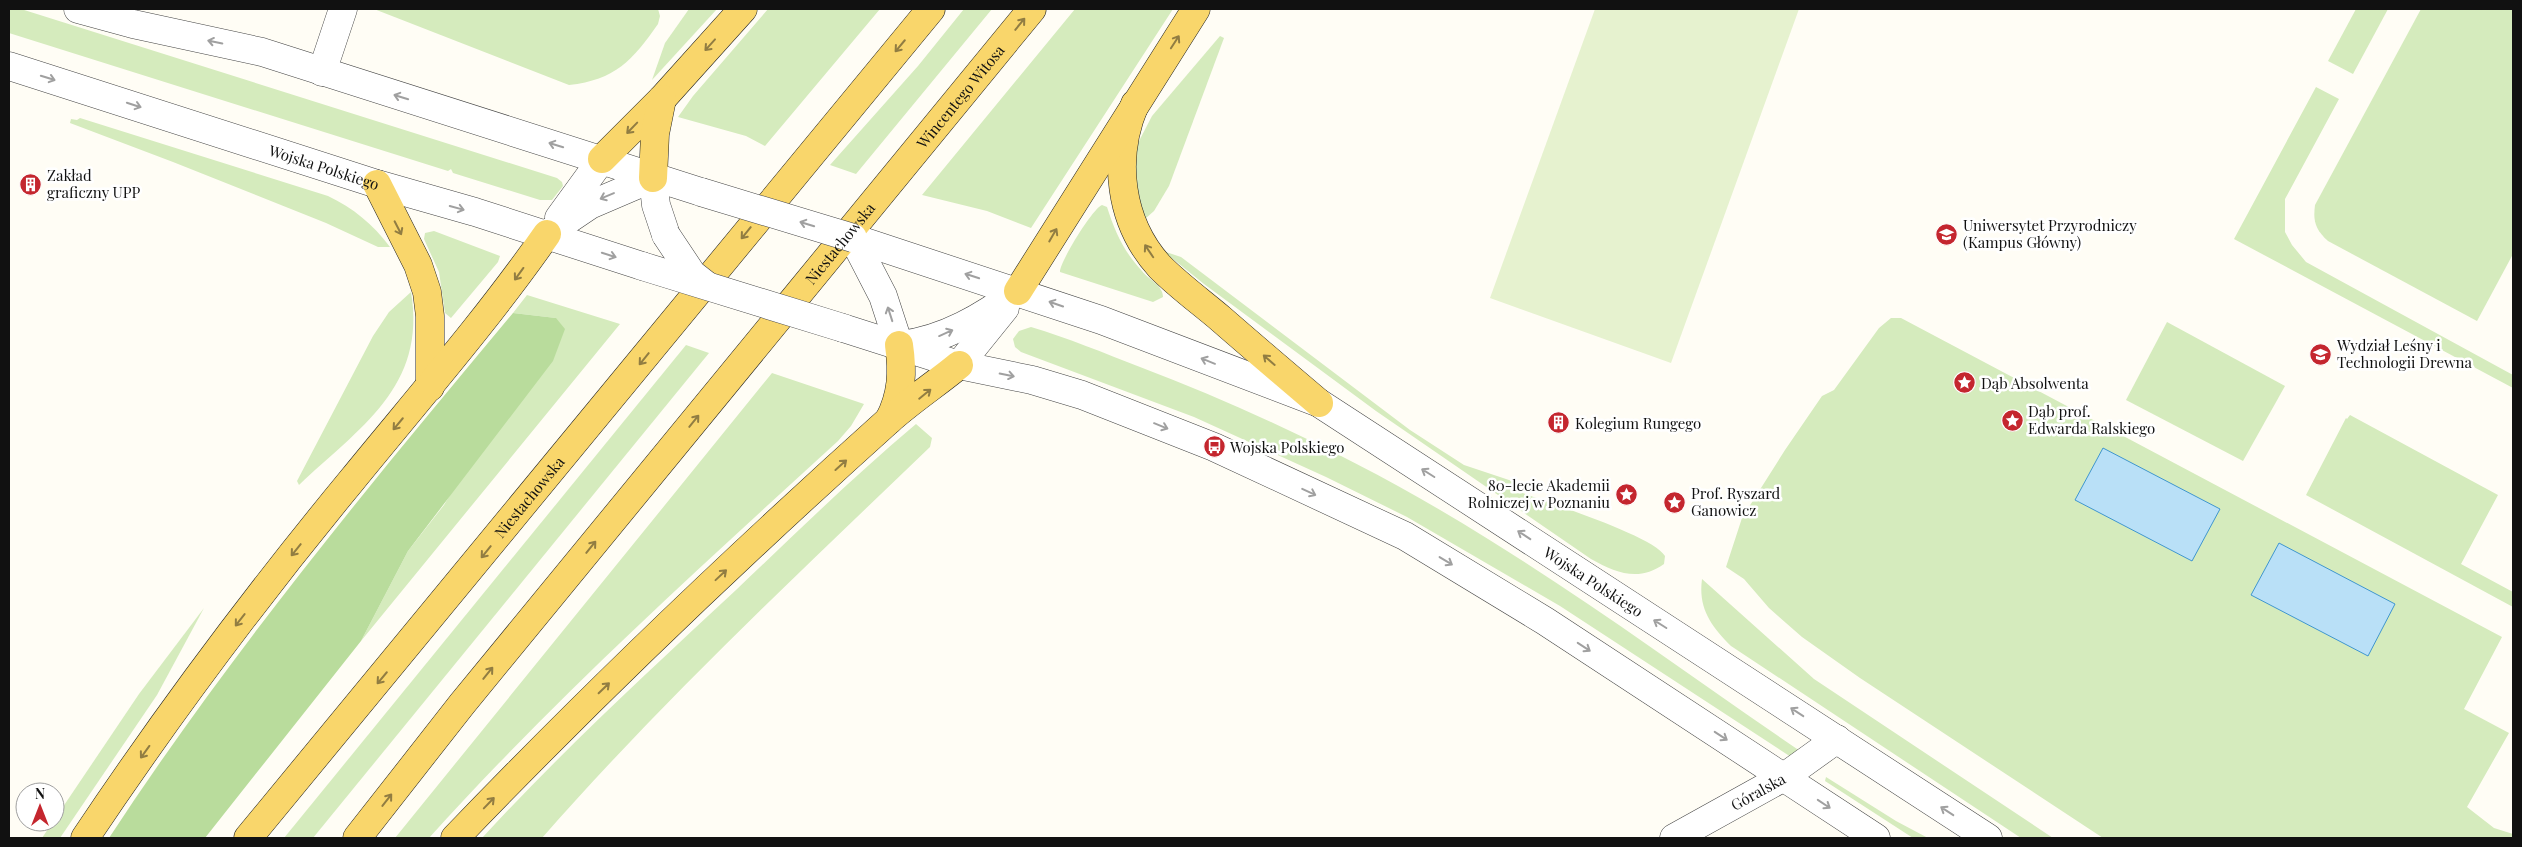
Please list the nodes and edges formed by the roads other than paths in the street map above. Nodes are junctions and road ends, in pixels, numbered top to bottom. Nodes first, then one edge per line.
1 (78, 9) edge
2 (343, 9) edge
3 (743, 9) edge
4 (931, 9) edge
5 (1032, 9) edge
6 (1196, 9) edge
7 (9, 66) edge
8 (322, 72) junction
9 (662, 99) junction
10 (1136, 104) junction
11 (602, 159) junction
12 (652, 178) junction
13 (889, 183) joint
14 (377, 184) junction
15 (547, 234) junction
16 (854, 238) junction
17 (714, 288) junction
18 (1018, 291) junction
19 (899, 345) junction
20 (959, 365) junction
21 (430, 387) junction
22 (1319, 403) junction
23 (889, 420) junction
24 (1838, 739) junction
25 (1784, 776) junction
26 (85, 838) edge
27 (248, 838) edge
28 (357, 838) edge
29 (455, 838) edge
30 (1674, 838) edge
31 (1876, 838) edge
32 (1988, 838) edge

8 -> 1 street
2 - 8 street
3 -> 9 main road
4 -> 27 main road, Niestachowska
13 -> 5 main road, Wincentego Witosa
10 -> 6 main road
7 -> 14 street, Wojska Polskiego
11 -> 8 street
9 -> 11 main road
9 - 12 main road
18 -> 10 main road
22 -> 10 main road
11 - 12 street
11 - 15 street
12 -> 15 street
16 -> 12 street, Wojska Polskiego, bridge
12 - 17 street, bridge
28 -> 13 main road, Niestachowska
14 -> 15 street, Wojska Polskiego
14 -> 21 main road
15 -> 17 street, Wojska Polskiego, bridge
15 -> 21 main road
18 -> 16 street, Wojska Polskiego
19 -> 16 street
17 - 19 street, bridge
19 -> 18 street
18 - 20 street
22 -> 18 street, Wojska Polskiego
19 - 20 street
19 - 23 main road
23 -> 20 main road
20 -> 25 street
21 -> 26 main road
24 -> 22 street, Wojska Polskiego
29 -> 23 main road
24 - 25 street, Góralska
32 -> 24 street, Wojska Polskiego
25 - 30 street, Góralska
25 -> 31 street

